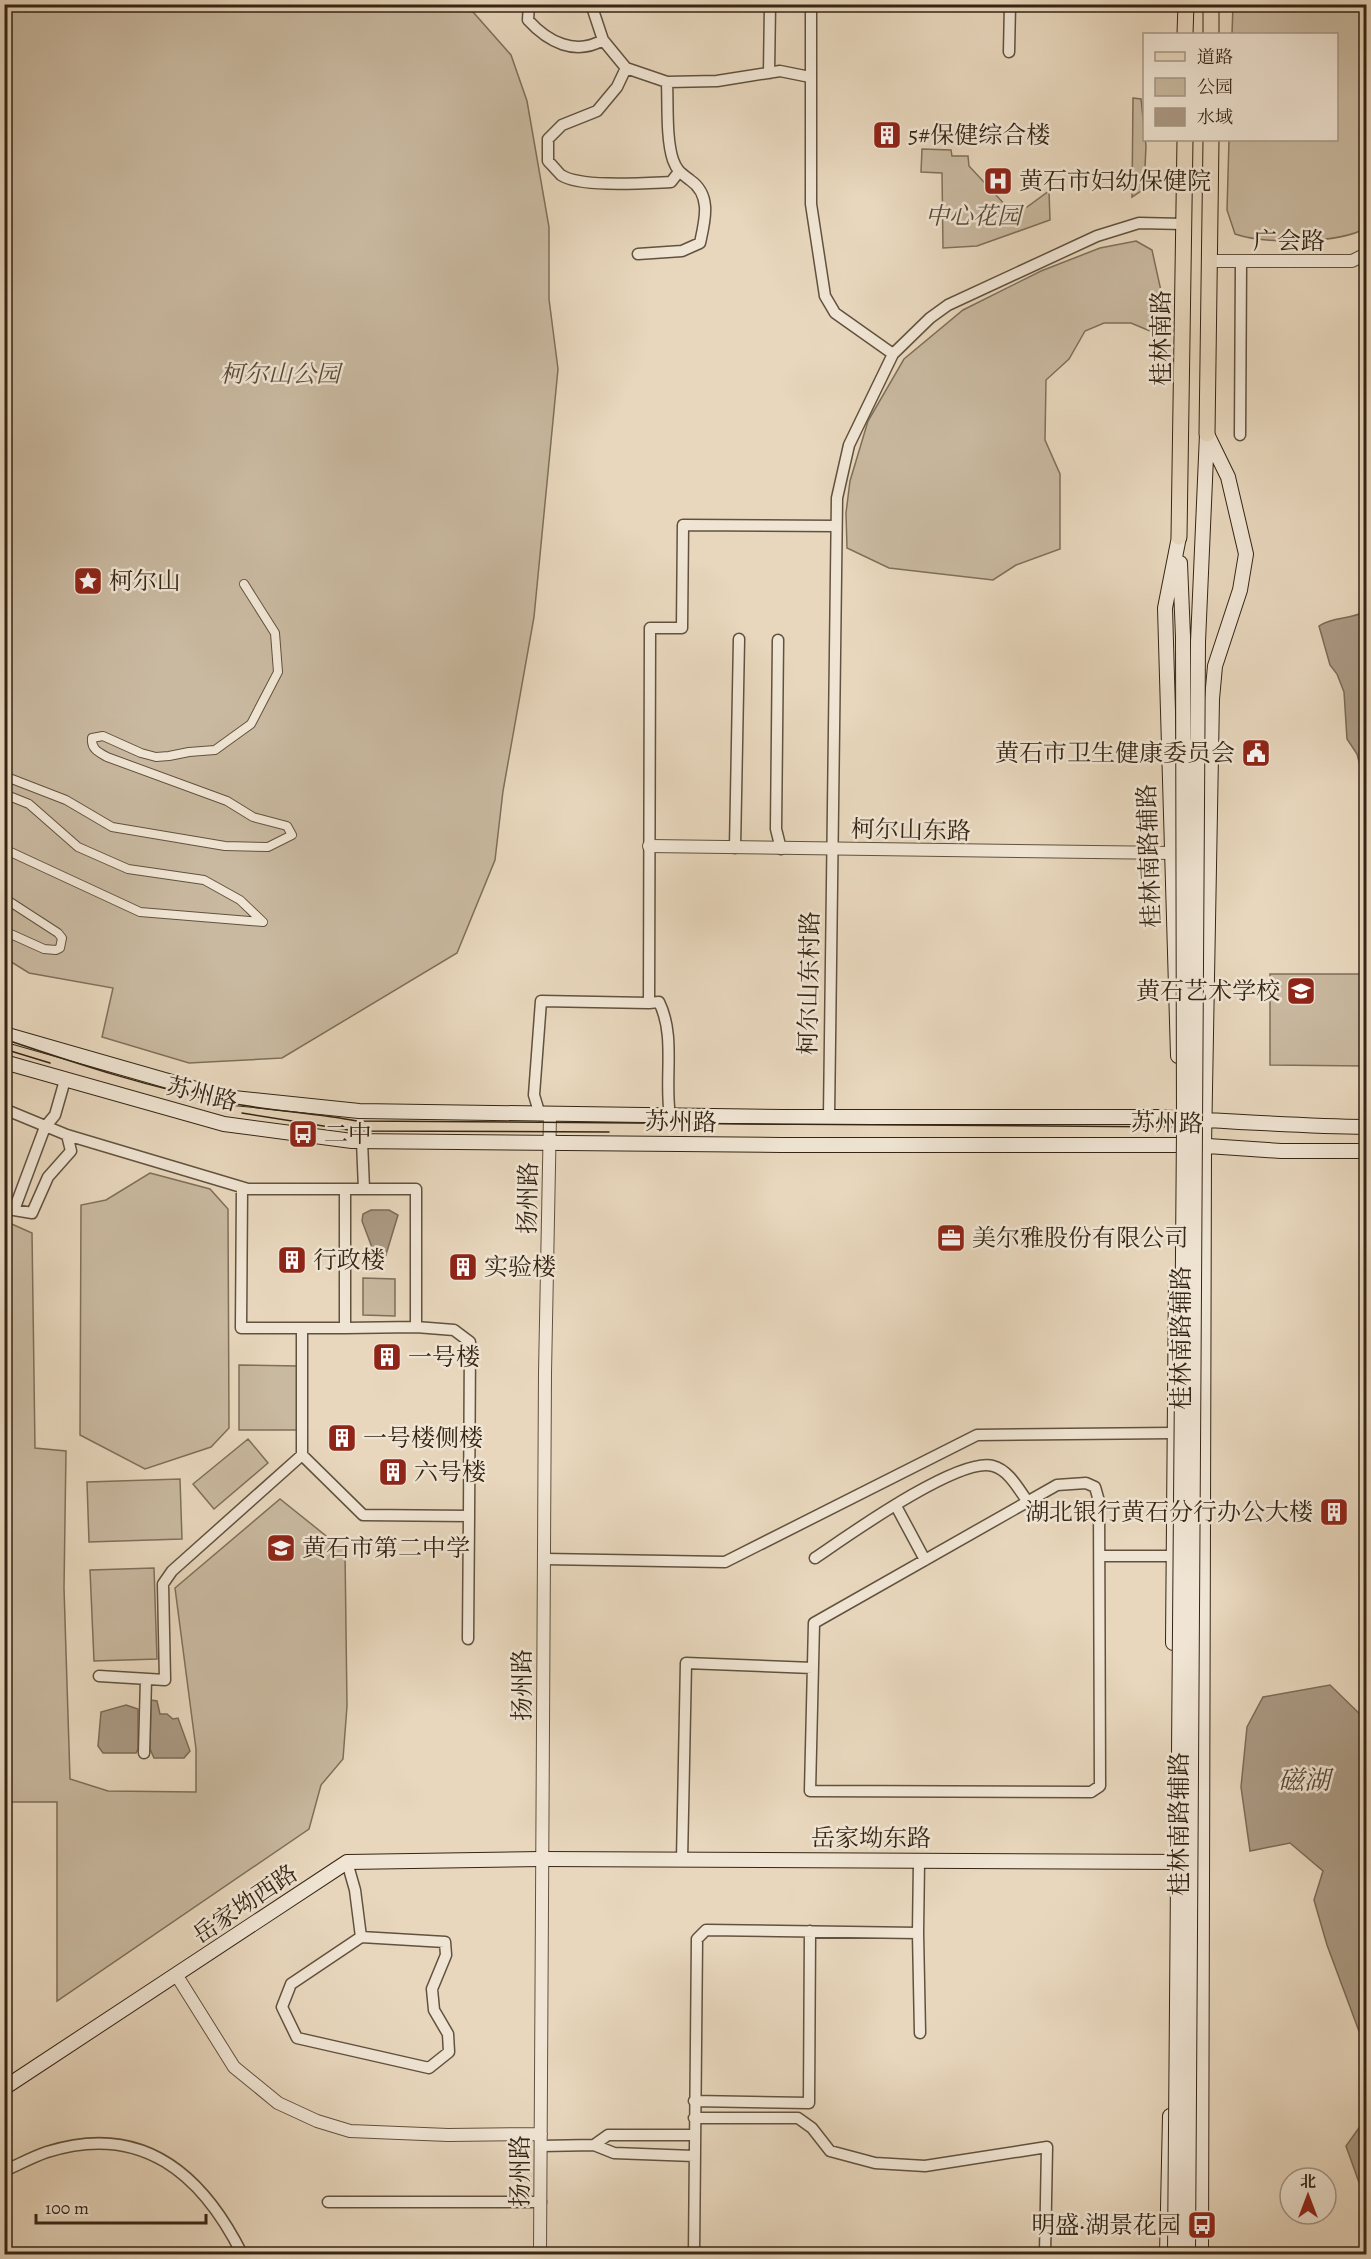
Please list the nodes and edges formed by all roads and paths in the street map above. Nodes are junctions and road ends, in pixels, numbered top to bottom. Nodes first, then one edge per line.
1 (529, 4) edge
2 (591, 4) edge
3 (770, 4) edge
4 (811, 4) edge
5 (1010, 4) edge
6 (1186, 4) edge
7 (1211, 4) edge
8 (1185, 33) edge
9 (1211, 33) edge
10 (603, 40) junction
11 (1010, 52) dead end
12 (626, 68) junction
13 (769, 73) junction
14 (810, 77) junction
15 (668, 82) junction
16 (1185, 141) edge
17 (1211, 141) edge
18 (678, 173) junction
19 (1184, 224) junction
20 (638, 254) dead end
21 (1366, 254) edge
22 (1210, 261) junction
23 (1241, 262) junction
24 (893, 354) junction
25 (1207, 434) junction
26 (1240, 435) dead end
27 (836, 526) junction
28 (1179, 537) junction
29 (243, 584) dead end
30 (740, 639) dead end
31 (778, 640) dead end
32 (4, 776) edge
33 (4, 794) edge
34 (650, 846) junction
35 (735, 848) junction
36 (4, 849) edge
37 (781, 849) junction
38 (832, 850) junction
39 (1172, 854) junction
40 (4, 898) edge
41 (4, 931) edge
42 (650, 1003) junction
43 (4, 1034) edge
44 (4, 1062) edge
45 (64, 1080) junction
46 (4, 1109) edge
47 (545, 1115) junction
48 (670, 1116) junction
49 (829, 1117) junction
50 (1179, 1118) junction
51 (1204, 1118) junction
52 (1366, 1126) edge
53 (45, 1127) junction
54 (67, 1135) junction
55 (362, 1142) junction
56 (550, 1143) junction
57 (1178, 1145) junction
58 (1204, 1145) junction
59 (1366, 1151) edge
60 (242, 1188) junction
61 (345, 1189) junction
62 (364, 1189) junction
63 (9, 1208) edge
64 (416, 1327) junction
65 (302, 1328) junction
66 (345, 1328) junction
67 (1173, 1433) junction
68 (302, 1455) junction
69 (1028, 1502) junction
70 (896, 1506) junction
71 (469, 1516) junction
72 (1100, 1556) junction
73 (1173, 1556) junction
74 (815, 1558) dead end
75 (544, 1559) junction
76 (925, 1560) junction
77 (468, 1639) dead end
78 (813, 1668) junction
79 (99, 1676) dead end
80 (146, 1679) junction
81 (144, 1753) dead end
82 (542, 1859) junction
83 (682, 1860) junction
84 (919, 1861) junction
85 (347, 1862) junction
86 (1174, 1862) junction
87 (1201, 1863) junction
88 (810, 1931) junction
89 (918, 1933) junction
90 (362, 1936) junction
91 (177, 1976) junction
92 (920, 2033) dead end
93 (4, 2088) edge
94 (694, 2101) junction
95 (809, 2103) junction
96 (694, 2118) junction
97 (812, 2128) junction
98 (694, 2135) junction
99 (541, 2140) junction
100 (594, 2145) junction
101 (694, 2156) junction
102 (4, 2171) edge
103 (328, 2202) dead end
104 (541, 2202) junction
105 (243, 2254) edge
106 (540, 2254) edge
107 (694, 2254) edge
108 (1045, 2254) edge
109 (1167, 2254) edge
110 (1174, 2254) edge
111 (1188, 2254) edge
112 (1201, 2254) edge

1 - 10 street
2 - 10 street
3 - 13 street
4 - 14 street
5 - 11 street
6 - 8 main road
7 - 9 main road
10 - 12 street
12 - 15 street
12 - 18 street
13 - 14 street
13 - 15 street
14 - 24 street
15 - 18 street
16 - 19 main road, 桂林南路
17 - 22 main road, 桂林南路
18 - 20 street
19 - 24 street
19 - 28 main road, 桂林南路
21 - 23 street, 广会路
22 - 23 street, 广会路
22 - 25 main road, 桂林南路
23 - 26 street
24 - 27 street, 柯尔山东村路
25 - 51 main road, 桂林南路辅路
25 - 111 main road, bridge
27 - 34 street
27 - 38 street, 柯尔山东村路
28 - 39 main road, 桂林南路辅路
28 - 110 main road, bridge
29 - 32 street
30 - 35 street
31 - 37 street
33 - 36 street
34 - 35 street, 柯尔山东路
34 - 42 street
35 - 37 street, 柯尔山东路
37 - 38 street, 柯尔山东路
38 - 39 street, 柯尔山东路
38 - 49 street, 柯尔山东村路
39 - 50 main road, 桂林南路辅路
40 - 41 street
42 - 47 street
42 - 48 street
43 - 47 main road, 苏州路
44 - 45 main road, 苏州路
45 - 53 street
45 - 55 main road, 苏州路
46 - 53 street
47 - 48 main road, 苏州路
47 - 56 street, 扬州路
48 - 49 main road, 苏州路
49 - 50 main road, 苏州路
50 - 51 main road, 苏州路
50 - 57 main road, 桂林南路辅路
51 - 52 main road, 苏州路
51 - 58 main road, 桂林南路辅路
53 - 54 street
53 - 63 street
54 - 60 street
54 - 63 street
55 - 56 main road, 苏州路
55 - 62 street
56 - 57 main road, 苏州路
56 - 75 street, 扬州路
57 - 58 main road, 苏州路
57 - 67 main road, 桂林南路辅路
58 - 59 main road, 苏州路
58 - 87 main road, 桂林南路辅路
60 - 61 street
60 - 65 street
61 - 62 street
61 - 66 street
62 - 64 street
64 - 66 street
64 - 71 street
65 - 66 street
65 - 68 street
67 - 73 main road, 桂林南路辅路
67 - 75 street
68 - 71 street
68 - 80 street
69 - 70 street
69 - 72 street
69 - 76 street
70 - 74 street
70 - 76 street
71 - 77 street
72 - 73 street
72 - 78 street
73 - 86 main road, 桂林南路辅路
75 - 82 street, 扬州路
76 - 78 street
78 - 83 street
79 - 80 street
80 - 81 street
82 - 83 main road, 岳家坳东路
82 - 85 main road
82 - 99 street, 扬州路
83 - 84 main road, 岳家坳东路
84 - 86 main road, 岳家坳东路
84 - 89 street
85 - 90 street
85 - 91 main road, 岳家坳西路
86 - 87 main road, 岳家坳东路
86 - 109 main road, 桂林南路辅路
87 - 112 main road, 桂林南路辅路
88 - 89 street
88 - 94 street
88 - 95 street
89 - 92 street
90 - 90 street
91 - 93 main road, 岳家坳西路
91 - 99 street
94 - 95 street
94 - 96 street
95 - 97 street
96 - 97 street
96 - 98 street
97 - 108 street
98 - 100 street
98 - 101 street
99 - 100 street
99 - 104 street, 扬州路
100 - 101 street
101 - 107 street
102 - 105 street
103 - 104 street
104 - 106 street, 扬州路

